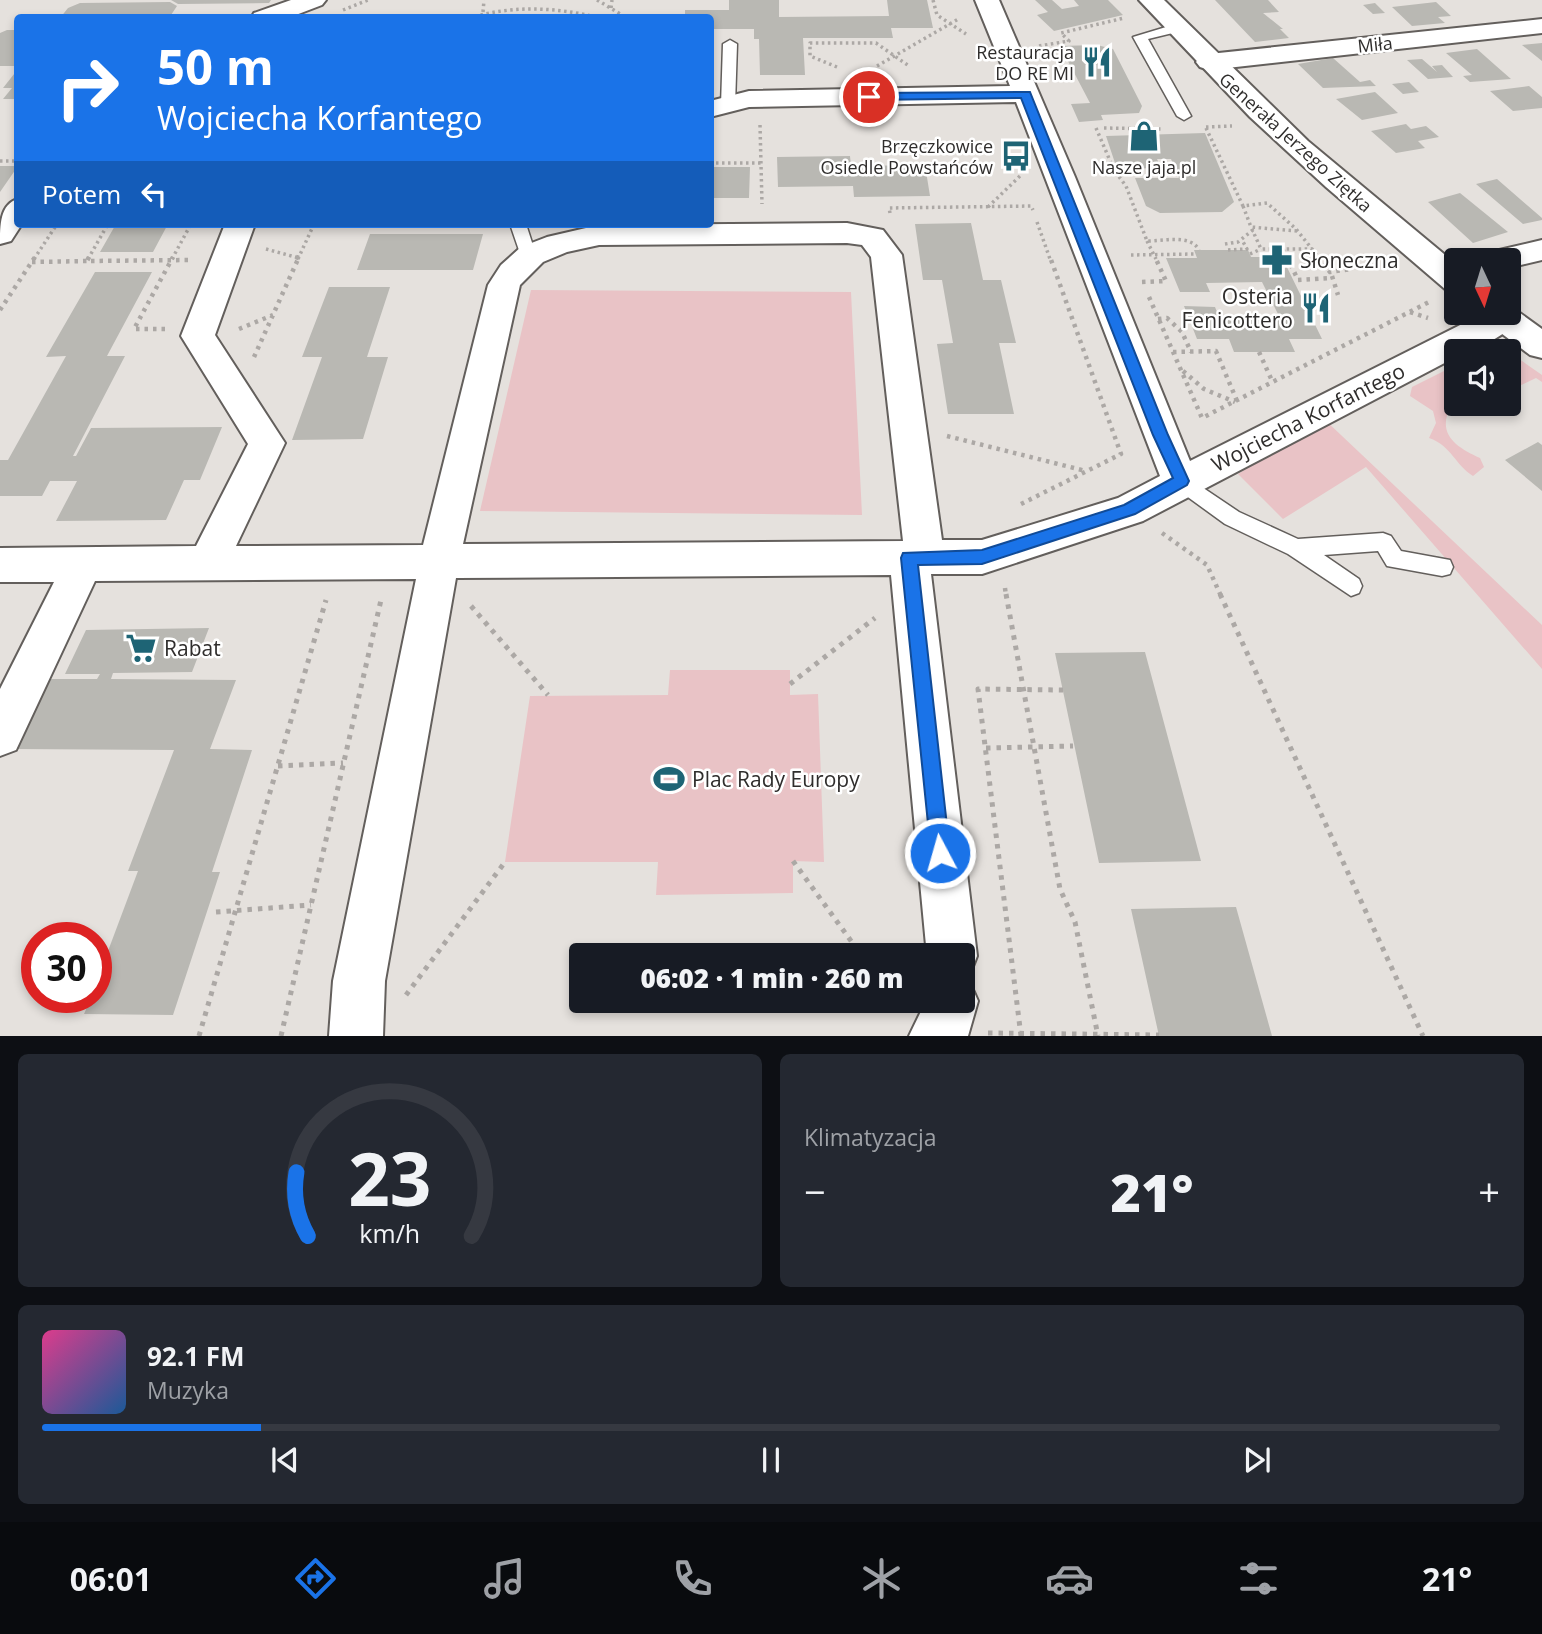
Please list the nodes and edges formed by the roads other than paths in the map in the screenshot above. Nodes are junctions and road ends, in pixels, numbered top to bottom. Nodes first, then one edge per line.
1 (314, 0) edge
2 (986, 0) edge
3 (1151, 0) edge
4 (274, 14) edge
5 (1542, 26) edge
6 (1176, 28) junction
7 (730, 44) dead end
8 (1209, 62) junction
9 (1026, 94) junction
10 (719, 107) edge
11 (1184, 116) dead end
12 (14, 214) edge
13 (238, 228) edge
14 (0, 234) edge
15 (523, 240) edge
16 (1542, 250) edge
17 (1521, 255) edge
18 (1444, 269) edge
19 (1481, 326) edge
20 (1514, 326) edge
21 (1542, 346) edge
22 (1181, 481) junction
23 (1296, 548) junction
24 (208, 562) junction
25 (439, 562) junction
26 (0, 565) edge
27 (82, 566) junction
28 (1442, 567) dead end
29 (915, 569) junction
30 (1351, 586) dead end
31 (0, 735) edge
32 (950, 943) edge
33 (356, 1035) edge

1 - 4 street
2 - 9 street
3 - 6 street, Generała Jerzego Ziętka
5 - 8 street, Miła
6 - 8 street, Generała Jerzego Ziętka
6 - 11 lane
7 - 10 lane
8 - 18 street, Generała Jerzego Ziętka
9 - 10 street
9 - 22 street
12 - 14 street
13 - 24 street
15 - 25 street
15 - 29 street
16 - 17 street
19 - 22 street, Wojciecha Korfantego
20 - 21 street
22 - 23 lane
22 - 29 street, Wojciecha Korfantego
23 - 28 lane
23 - 30 lane
24 - 25 street, Wojciecha Korfantego
24 - 27 street, Wojciecha Korfantego
25 - 29 street, Wojciecha Korfantego
25 - 33 street
26 - 27 street, Wojciecha Korfantego
27 - 31 street
29 - 32 street

